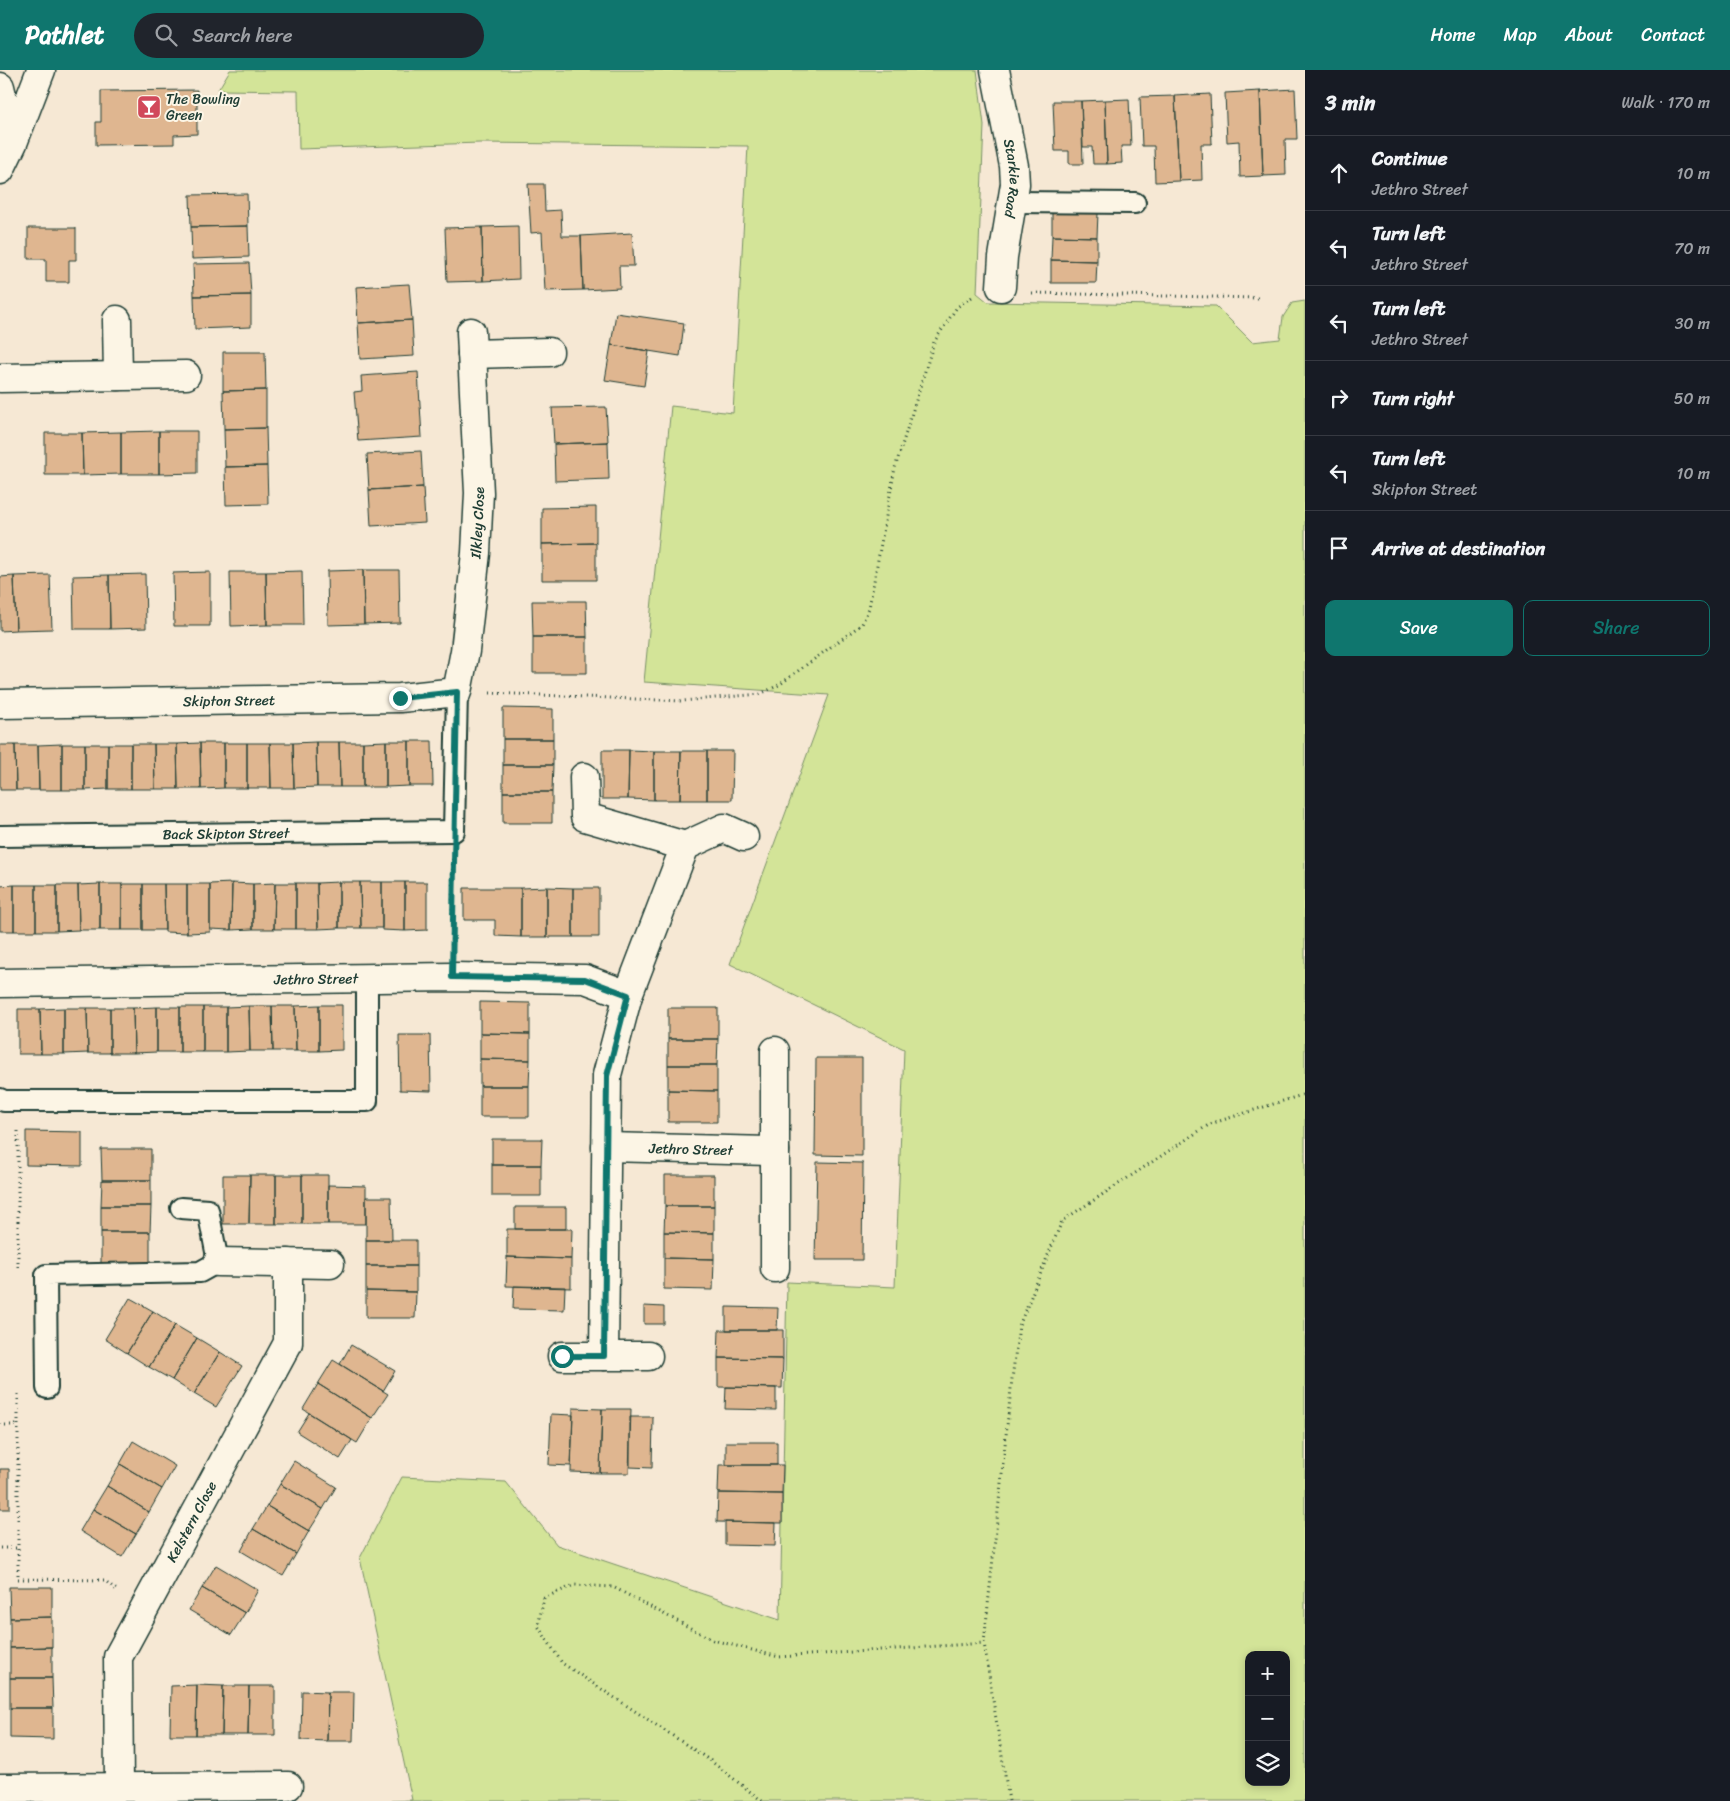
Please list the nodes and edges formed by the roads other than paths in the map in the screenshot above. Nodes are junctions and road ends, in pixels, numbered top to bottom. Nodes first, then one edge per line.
1 (40, 70) edge
2 (995, 70) edge
3 (0, 87) edge
4 (13, 143) junction
5 (0, 170) edge
6 (1013, 202) junction
7 (1135, 203) dead end
8 (1001, 287) road end
9 (117, 320) dead end
10 (549, 352) dead end
11 (186, 375) dead end
12 (118, 376) junction
13 (0, 378) edge
14 (457, 692) junction
15 (0, 704) edge
16 (584, 777) dead end
17 (0, 836) edge
18 (744, 837) dead end
19 (685, 846) junction
20 (367, 978) junction
21 (0, 983) edge
22 (628, 995) junction
23 (775, 1051) dead end
24 (0, 1098) edge
25 (606, 1147) junction
26 (775, 1151) junction
27 (181, 1208) dead end
28 (218, 1262) junction
29 (288, 1263) junction
30 (330, 1264) dead end
31 (775, 1268) dead end
32 (562, 1356) dead end
33 (604, 1356) junction
34 (648, 1356) dead end
35 (47, 1388) dead end
36 (288, 1786) dead end
37 (119, 1787) junction
38 (0, 1788) edge

1 - 4 street
2 - 6 street, Starkie Road
3 - 4 street
4 - 5 street
6 - 7 lane
6 - 8 street, Starkie Road
9 - 12 street
10 - 14 street, Ilkley Close
11 - 12 street
12 - 13 street
14 - 15 street, Skipton Street
14 - 17 lane, Back Skipton Street
16 - 19 street
18 - 19 street
19 - 22 street
20 - 21 street, Jethro Street
20 - 22 street, Jethro Street
20 - 24 lane
22 - 25 street
23 - 26 street
25 - 26 street, Jethro Street
25 - 33 street
26 - 31 street
27 - 28 lane
28 - 29 street
28 - 35 lane
29 - 30 street
29 - 37 street, Kelstern Close
32 - 33 street
33 - 34 street
36 - 37 street
37 - 38 street

